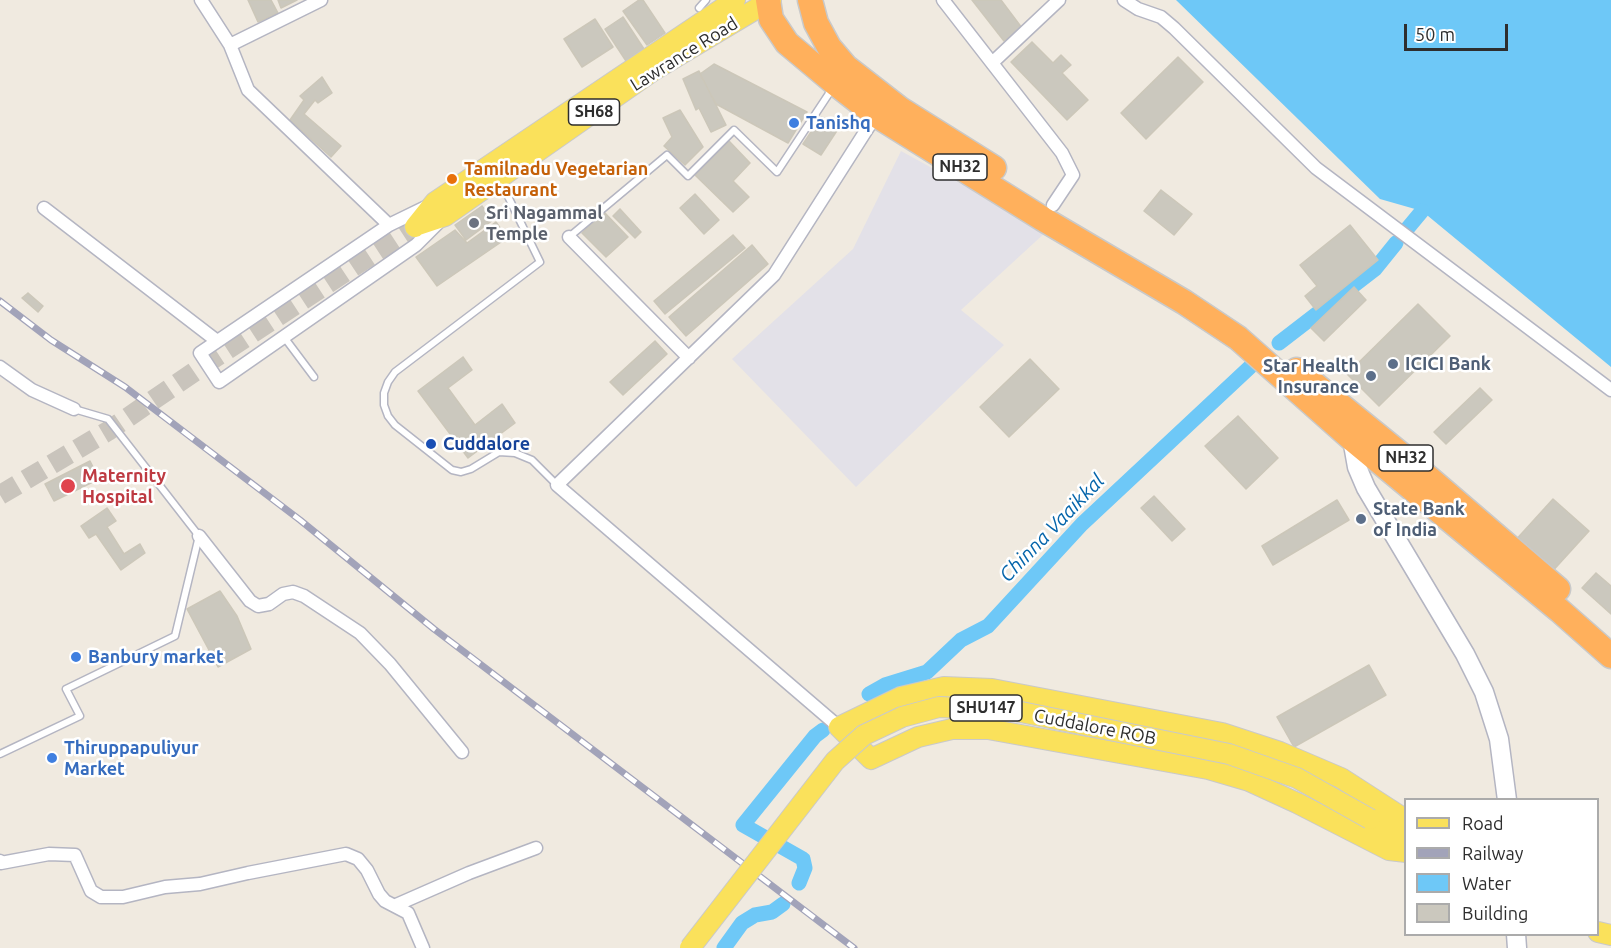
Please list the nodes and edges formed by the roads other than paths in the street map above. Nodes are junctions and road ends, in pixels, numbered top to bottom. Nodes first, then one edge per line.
1 (201, 0) edge
2 (321, 0) edge
3 (706, 0) edge
4 (735, 0) edge
5 (810, 0) edge
6 (943, 0) edge
7 (1059, 0) edge
8 (1124, 0) edge
9 (769, 1) edge
10 (699, 8) dead end
11 (230, 45) junction
12 (992, 63) junction
13 (836, 84) junction
14 (876, 115) junction
15 (499, 179) junction
16 (1053, 205) junction
17 (44, 208) dead end
18 (440, 209) junction
19 (389, 225) junction
20 (414, 227) tunnel mouth
21 (569, 237) joint
22 (284, 337) junction
23 (217, 341) junction
24 (689, 358) junction
25 (0, 367) edge
26 (314, 377) dead end
27 (1611, 390) edge
28 (74, 409) joint
29 (1352, 439) junction
30 (558, 486) junction
31 (200, 536) junction
32 (1611, 637) edge
33 (1611, 656) edge
34 (839, 727) junction
35 (462, 752) dead end
36 (0, 754) edge
37 (1508, 798) edge
38 (1404, 819) edge
39 (1404, 838) edge
40 (536, 848) dead end
41 (1404, 852) edge
42 (0, 861) edge
43 (396, 905) junction
44 (423, 948) edge
45 (690, 948) edge

1 - 11 street
2 - 11 street
3 - 10 lane
4 - 18 main road, Lawrance Road / SH68
5 - 16 highway, NH32
6 - 12 street
7 - 12 street
8 - 27 street
9 - 13 highway, NH32
9 - 15 main road, Lawrance Road / SH68
11 - 19 street
12 - 16 street
13 - 14 highway, NH32
13 - 21 lane
14 - 24 street
14 - 29 highway, NH32
15 - 18 main road, Lawrance Road / SH68
15 - 30 lane
16 - 32 highway, NH32
17 - 23 street
18 - 19 street
18 - 20 main road, Lawrance Road / SH68
18 - 22 street
19 - 23 street
21 - 24 street
22 - 23 street
22 - 26 lane
24 - 30 street
25 - 28 street
28 - 31 lane
29 - 33 highway, NH32
29 - 37 street
30 - 34 street
31 - 35 street
31 - 36 lane
34 - 38 main road
34 - 41 main road
39 - 45 main road, Cuddalore ROB / SHU147, bridge
40 - 43 street
42 - 43 street
43 - 44 street

